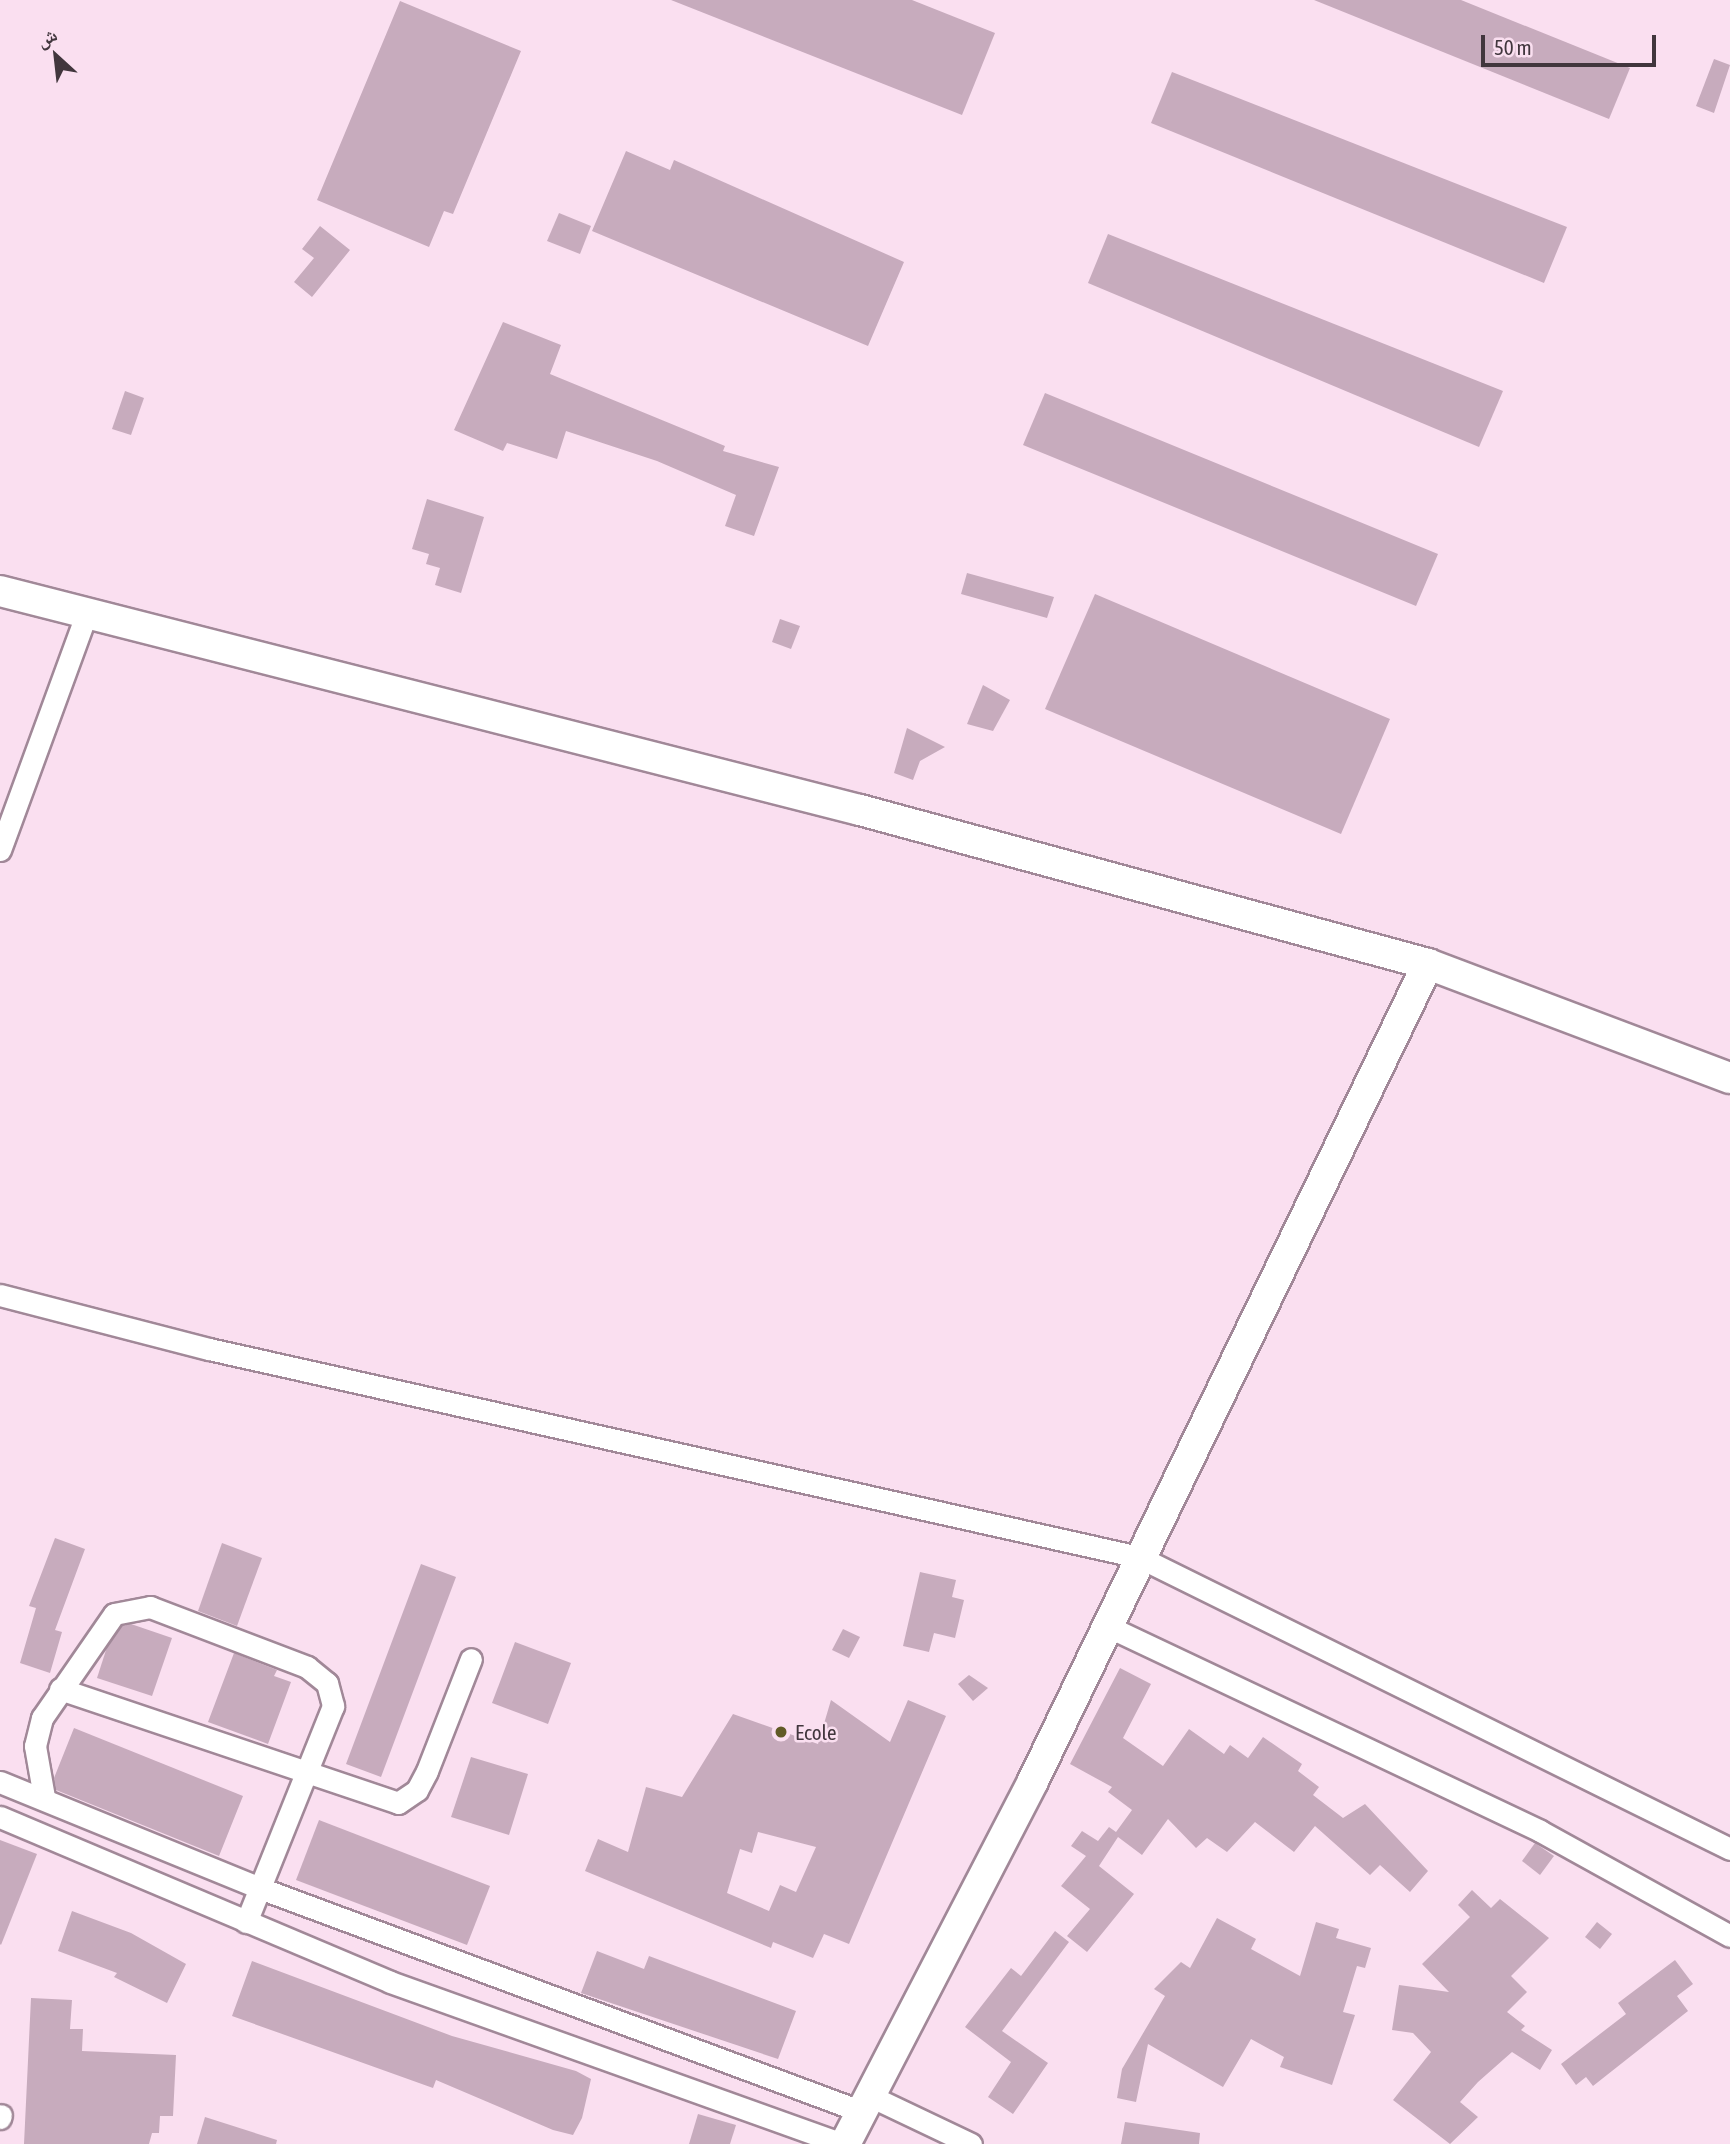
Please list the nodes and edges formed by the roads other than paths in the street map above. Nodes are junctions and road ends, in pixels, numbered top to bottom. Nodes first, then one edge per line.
1 (0, 591) edge
2 (87, 612) junction
3 (0, 850) edge
4 (1427, 964) junction
5 (1730, 1077) edge
6 (0, 1295) edge
7 (1139, 1557) junction
8 (1107, 1626) junction
9 (471, 1659) dead end
10 (60, 1689) junction
11 (304, 1771) junction
12 (0, 1782) edge
13 (44, 1797) junction
14 (0, 1816) edge
15 (97, 1817) junction
16 (1730, 1849) edge
17 (81, 1851) junction
18 (257, 1887) junction
19 (246, 1923) junction
20 (1730, 1936) edge
21 (864, 2103) junction
22 (844, 2144) edge
23 (971, 2144) edge

1 - 2 street
2 - 3 street
2 - 4 street
4 - 5 street
4 - 7 street
6 - 7 street
7 - 8 street
7 - 16 street
8 - 20 street
8 - 21 street
9 - 11 street
10 - 11 street
10 - 11 street
10 - 13 street
11 - 18 street
12 - 13 street
13 - 15 street
14 - 17 street
15 - 17 street
15 - 18 street
17 - 19 street
18 - 19 street
18 - 21 street
19 - 22 street
21 - 22 street
21 - 23 street

